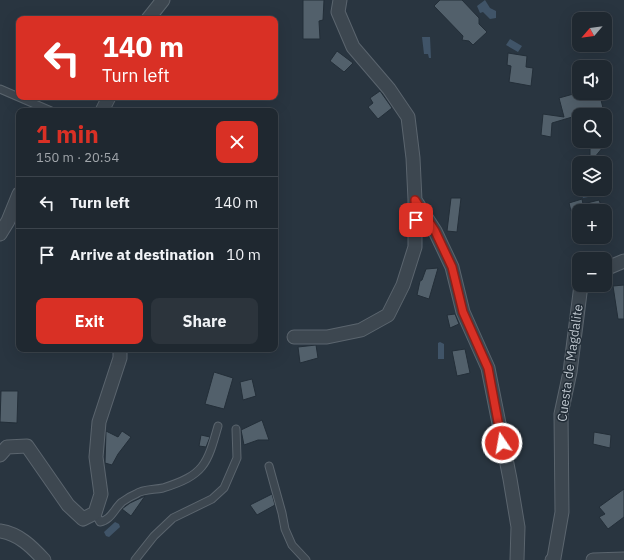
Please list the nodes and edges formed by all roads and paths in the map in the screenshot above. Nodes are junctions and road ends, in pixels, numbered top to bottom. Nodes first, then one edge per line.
1 (163, 0) edge
2 (340, 0) edge
3 (150, 16) edge
4 (0, 89) edge
5 (16, 96) edge
6 (26, 100) edge
7 (44, 108) edge
8 (415, 200) junction
9 (16, 201) edge
10 (0, 234) edge
11 (624, 261) edge
12 (612, 266) edge
13 (580, 292) edge
14 (294, 337) dead end
15 (120, 352) edge
16 (218, 426) dead end
17 (236, 429) dead end
18 (0, 455) edge
19 (269, 466) dead end
20 (95, 513) junction
21 (0, 531) edge
22 (554, 559) edge
23 (624, 559) edge
24 (44, 560) edge
25 (135, 560) edge
26 (306, 560) edge
27 (517, 560) edge
28 (593, 560) edge

1 - 3 street
2 - 8 street
4 - 5 lane
6 - 7 lane
8 - 14 street
8 - 27 street
9 - 10 street
11 - 12 street
13 - 22 street, Cuesta de Magdalite
15 - 20 street
16 - 20 lane
17 - 25 lane
18 - 20 street
19 - 26 lane
21 - 24 street
23 - 28 street

